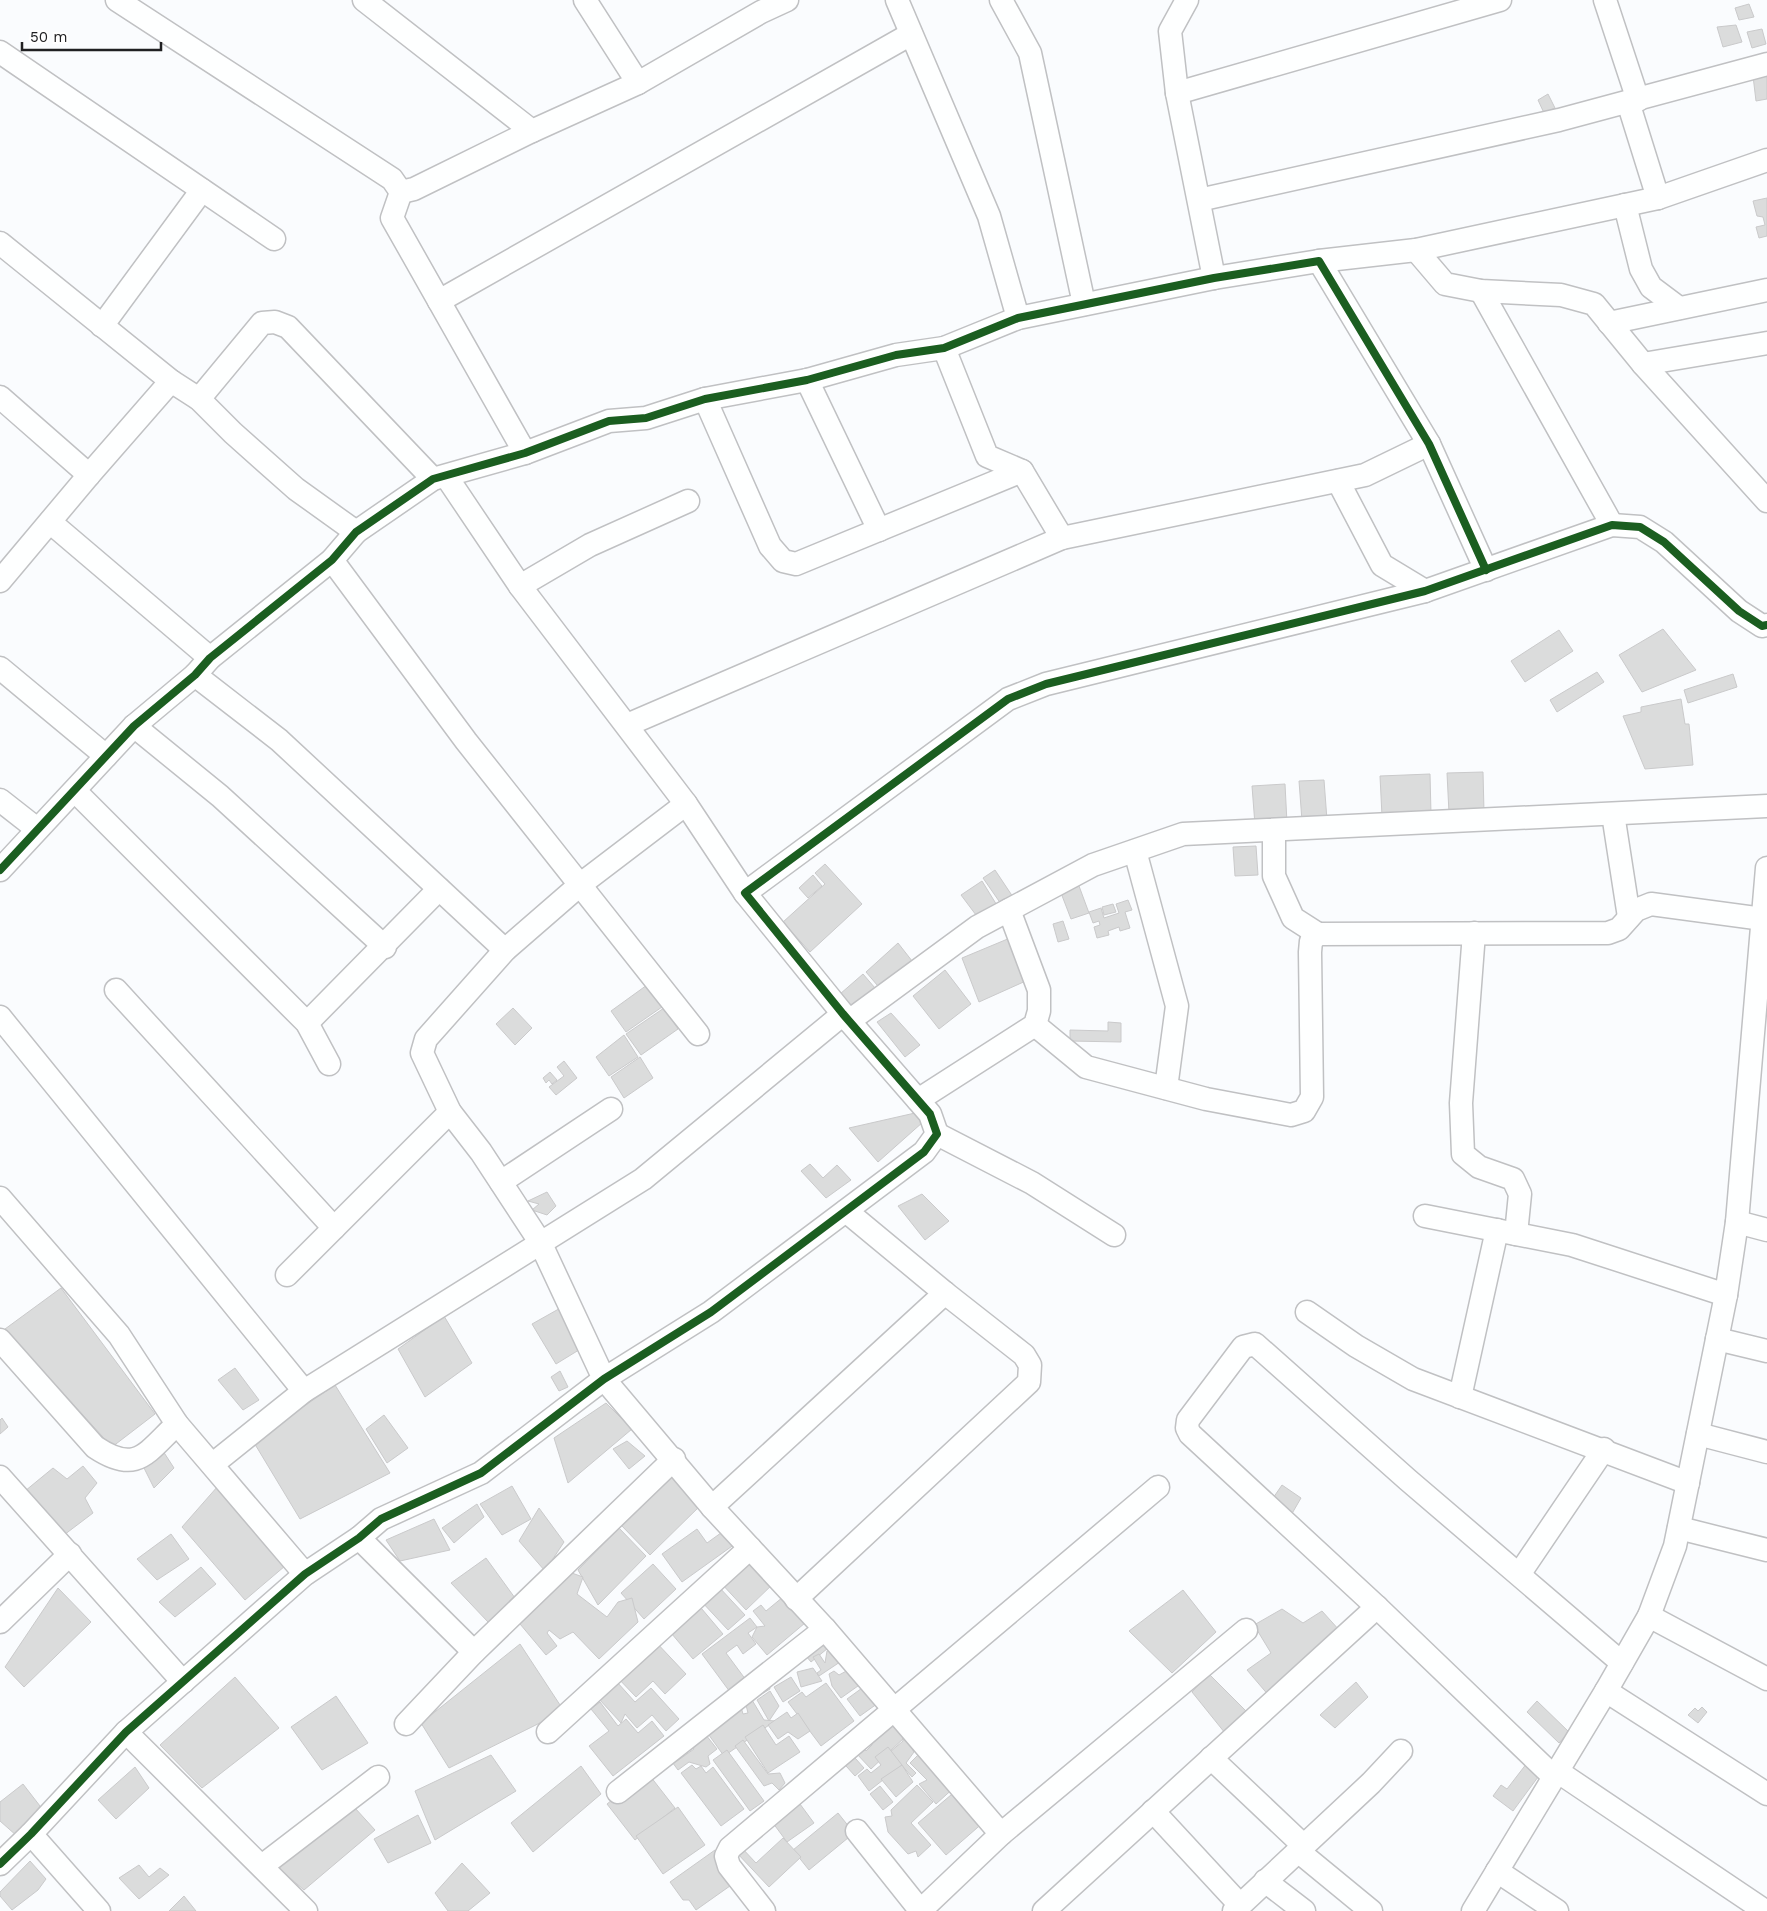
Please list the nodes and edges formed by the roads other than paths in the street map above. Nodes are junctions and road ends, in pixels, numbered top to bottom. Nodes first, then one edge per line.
1 (117, 0) edge
2 (364, 0) edge
3 (585, 0) edge
4 (786, 0) edge
5 (897, 0) edge
6 (1001, 0) edge
7 (1020, 0) edge
8 (1187, 0) edge
9 (1500, 0) edge
10 (1605, 0) edge
11 (757, 6) edge
12 (911, 34) junction
13 (0, 52) edge
14 (1030, 53) junction
15 (1767, 64) edge
16 (638, 83) junction
17 (1177, 93) junction
18 (1633, 101) junction
19 (532, 132) junction
20 (1767, 160) edge
21 (202, 190) junction
22 (402, 192) junction
23 (1658, 198) junction
24 (1198, 200) junction
25 (1625, 205) junction
26 (274, 239) dead end
27 (0, 243) edge
28 (1416, 250) junction
29 (1320, 261) junction
30 (1214, 278) junction
31 (1767, 290) edge
32 (1481, 291) junction
33 (439, 301) junction
34 (1084, 304) junction
35 (1679, 308) junction
36 (1018, 318) junction
37 (1609, 323) junction
38 (102, 326) junction
39 (1767, 343) edge
40 (944, 348) junction
41 (1642, 364) junction
42 (807, 380) junction
43 (171, 381) junction
44 (0, 398) edge
45 (199, 399) junction
46 (705, 399) junction
47 (1429, 444) junction
48 (525, 453) junction
49 (1022, 471) junction
50 (88, 475) junction
51 (440, 477) junction
52 (1338, 481) junction
53 (688, 501) dead end
54 (1767, 501) edge
55 (50, 522) junction
56 (1612, 525) junction
57 (879, 530) junction
58 (356, 532) junction
59 (1062, 538) junction
60 (332, 560) junction
61 (1486, 570) junction
62 (0, 582) edge
63 (520, 586) junction
64 (1425, 591) junction
65 (1767, 625) edge
66 (210, 658) junction
67 (0, 668) edge
68 (195, 675) junction
69 (627, 725) junction
70 (134, 726) junction
71 (106, 756) junction
72 (75, 791) junction
73 (0, 800) edge
74 (686, 804) junction
75 (1767, 806) edge
76 (1612, 814) junction
77 (37, 829) junction
78 (1274, 830) junction
79 (1135, 851) junction
80 (1767, 868) edge
81 (0, 870) edge
82 (581, 884) junction
83 (439, 889) junction
84 (745, 893) junction
85 (1009, 910) junction
86 (1629, 918) junction
87 (1763, 919) junction
88 (1474, 933) junction
89 (1318, 934) junction
90 (385, 947) junction
91 (505, 950) junction
92 (116, 990) dead end
93 (0, 1017) edge
94 (846, 1018) junction
95 (308, 1023) junction
96 (1035, 1024) junction
97 (698, 1034) dead end
98 (329, 1064) dead end
99 (1166, 1088) junction
100 (918, 1100) junction
101 (1758, 1102) edge
102 (611, 1109) dead end
103 (450, 1112) junction
104 (937, 1134) junction
105 (501, 1182) junction
106 (0, 1198) edge
107 (846, 1211) junction
108 (1425, 1216) dead end
109 (1737, 1222) junction
110 (334, 1228) junction
111 (1767, 1230) edge
112 (1507, 1232) junction
113 (1114, 1235) dead end
114 (540, 1242) junction
115 (287, 1275) dead end
116 (945, 1293) junction
117 (1726, 1295) junction
118 (1308, 1312) dead end
119 (1717, 1339) junction
120 (0, 1340) edge
121 (1767, 1351) edge
122 (604, 1379) junction
123 (304, 1391) junction
124 (1460, 1397) junction
125 (177, 1424) junction
126 (1698, 1434) junction
127 (1604, 1449) junction
128 (1767, 1452) edge
129 (674, 1459) junction
130 (213, 1464) junction
131 (0, 1477) edge
132 (1688, 1482) junction
133 (1158, 1487) dead end
134 (712, 1506) junction
135 (1679, 1528) junction
136 (359, 1538) junction
137 (750, 1548) junction
138 (1767, 1550) edge
139 (70, 1554) junction
140 (1520, 1573) junction
141 (305, 1574) junction
142 (796, 1599) junction
143 (1377, 1607) junction
144 (1649, 1616) junction
145 (0, 1622) edge
146 (825, 1629) junction
147 (1246, 1630) dead end
148 (474, 1652) junction
149 (1622, 1662) junction
150 (1767, 1679) edge
151 (183, 1682) junction
152 (1606, 1691) junction
153 (893, 1709) junction
154 (406, 1724) dead end
155 (126, 1732) junction
156 (548, 1732) dead end
157 (1401, 1751) dead end
158 (1211, 1758) junction
159 (1556, 1774) junction
160 (378, 1777) dead end
161 (618, 1792) dead end
162 (1767, 1794) edge
163 (1153, 1811) junction
164 (857, 1831) dead end
165 (31, 1834) junction
166 (1001, 1834) junction
167 (1301, 1848) junction
168 (0, 1864) edge
169 (262, 1866) junction
170 (1497, 1871) junction
171 (1265, 1881) junction
172 (1237, 1908) edge
173 (99, 1911) edge
174 (306, 1911) edge
175 (764, 1911) edge
176 (920, 1911) edge
177 (1044, 1911) edge
178 (1304, 1911) edge
179 (1371, 1911) edge
180 (1473, 1911) edge
181 (1557, 1911) edge
182 (1765, 1911) edge

1 - 22 street
2 - 19 street
3 - 16 street
4 - 11 street
5 - 12 street
6 - 14 street
7 - 14 street
8 - 17 street
9 - 17 street
10 - 18 street
11 - 16 street
12 - 33 street
12 - 36 street
13 - 21 street
14 - 34 street
15 - 18 street
16 - 19 street
17 - 24 street
18 - 23 street
18 - 24 street
19 - 22 street
20 - 23 street
21 - 26 street
21 - 38 street
22 - 33 street
23 - 25 street
24 - 30 street
25 - 28 street
25 - 35 street
27 - 38 street
28 - 29 street
28 - 32 street
29 - 30 street
29 - 47 street
30 - 34 street
31 - 35 street
32 - 37 street
32 - 56 street
33 - 48 street
34 - 36 street
35 - 37 street
36 - 40 street
37 - 41 street
38 - 43 street
39 - 41 street
40 - 42 street
40 - 49 street
41 - 54 street
42 - 46 street
42 - 57 street
43 - 45 street
43 - 50 street
44 - 50 street
45 - 51 street
45 - 58 street
46 - 48 street
46 - 57 street
47 - 52 street
47 - 61 street
48 - 51 street
49 - 57 street
49 - 59 street
50 - 55 street
51 - 58 street
51 - 63 street
52 - 59 street
52 - 64 street
53 - 63 street
55 - 62 street
55 - 66 street
56 - 61 street
56 - 65 street
58 - 60 street
59 - 69 street
60 - 66 street
60 - 82 street
61 - 64 street
63 - 69 street
64 - 84 street
66 - 68 street
67 - 71 street
68 - 70 street
68 - 83 street
69 - 74 street
70 - 71 street
70 - 90 street
71 - 72 street
72 - 77 street
72 - 95 street
73 - 77 street
74 - 82 street
74 - 84 street
75 - 76 street
76 - 78 street
76 - 86 street
77 - 81 street
78 - 79 street
78 - 89 street
79 - 85 street
79 - 99 street
80 - 87 street
82 - 91 street
82 - 97 street
83 - 90 street
83 - 91 street
84 - 94 street
85 - 94 street
85 - 96 street
86 - 87 street
86 - 88 street
87 - 101 street
88 - 89 street
88 - 112 street
89 - 99 street
90 - 95 street
91 - 103 street
92 - 110 street
93 - 123 street
94 - 100 street
94 - 114 street
95 - 98 street
96 - 99 street
96 - 100 street
100 - 104 street
101 - 109 street
102 - 105 street
103 - 105 street
103 - 110 street
104 - 107 street
104 - 113 street
105 - 114 street
106 - 125 street
107 - 116 street
107 - 122 street
108 - 112 street
109 - 111 street
109 - 117 street
110 - 115 street
112 - 117 street
112 - 124 street
114 - 122 street
114 - 123 street
116 - 134 street
116 - 142 street
117 - 119 street
118 - 124 street
119 - 121 street
119 - 126 street
120 - 125 street
122 - 129 street
122 - 136 street
123 - 130 street
124 - 127 street
125 - 130 street
126 - 128 street
126 - 132 street
127 - 132 street
127 - 140 street
129 - 134 street
129 - 148 street
130 - 141 street
131 - 139 street
132 - 135 street
133 - 153 street
134 - 137 street
135 - 138 street
135 - 144 street
136 - 141 street
136 - 148 street
137 - 142 street
137 - 156 street
139 - 145 street
139 - 151 street
140 - 143 street
140 - 149 street
141 - 151 street
142 - 146 street
143 - 158 street
143 - 159 street
144 - 149 street
144 - 150 street
146 - 153 street
146 - 161 street
147 - 166 street
148 - 154 street
149 - 152 street
151 - 155 street
152 - 159 street
152 - 162 street
153 - 166 street
153 - 175 street
155 - 165 street
155 - 169 street
157 - 167 street
158 - 163 street
158 - 167 street
159 - 170 street
159 - 182 street
160 - 169 street
163 - 172 street
163 - 177 street
164 - 176 street
165 - 168 street
165 - 173 street
166 - 176 street
167 - 171 street
167 - 179 street
169 - 174 street
170 - 180 street
170 - 181 street
171 - 172 street
171 - 178 street

